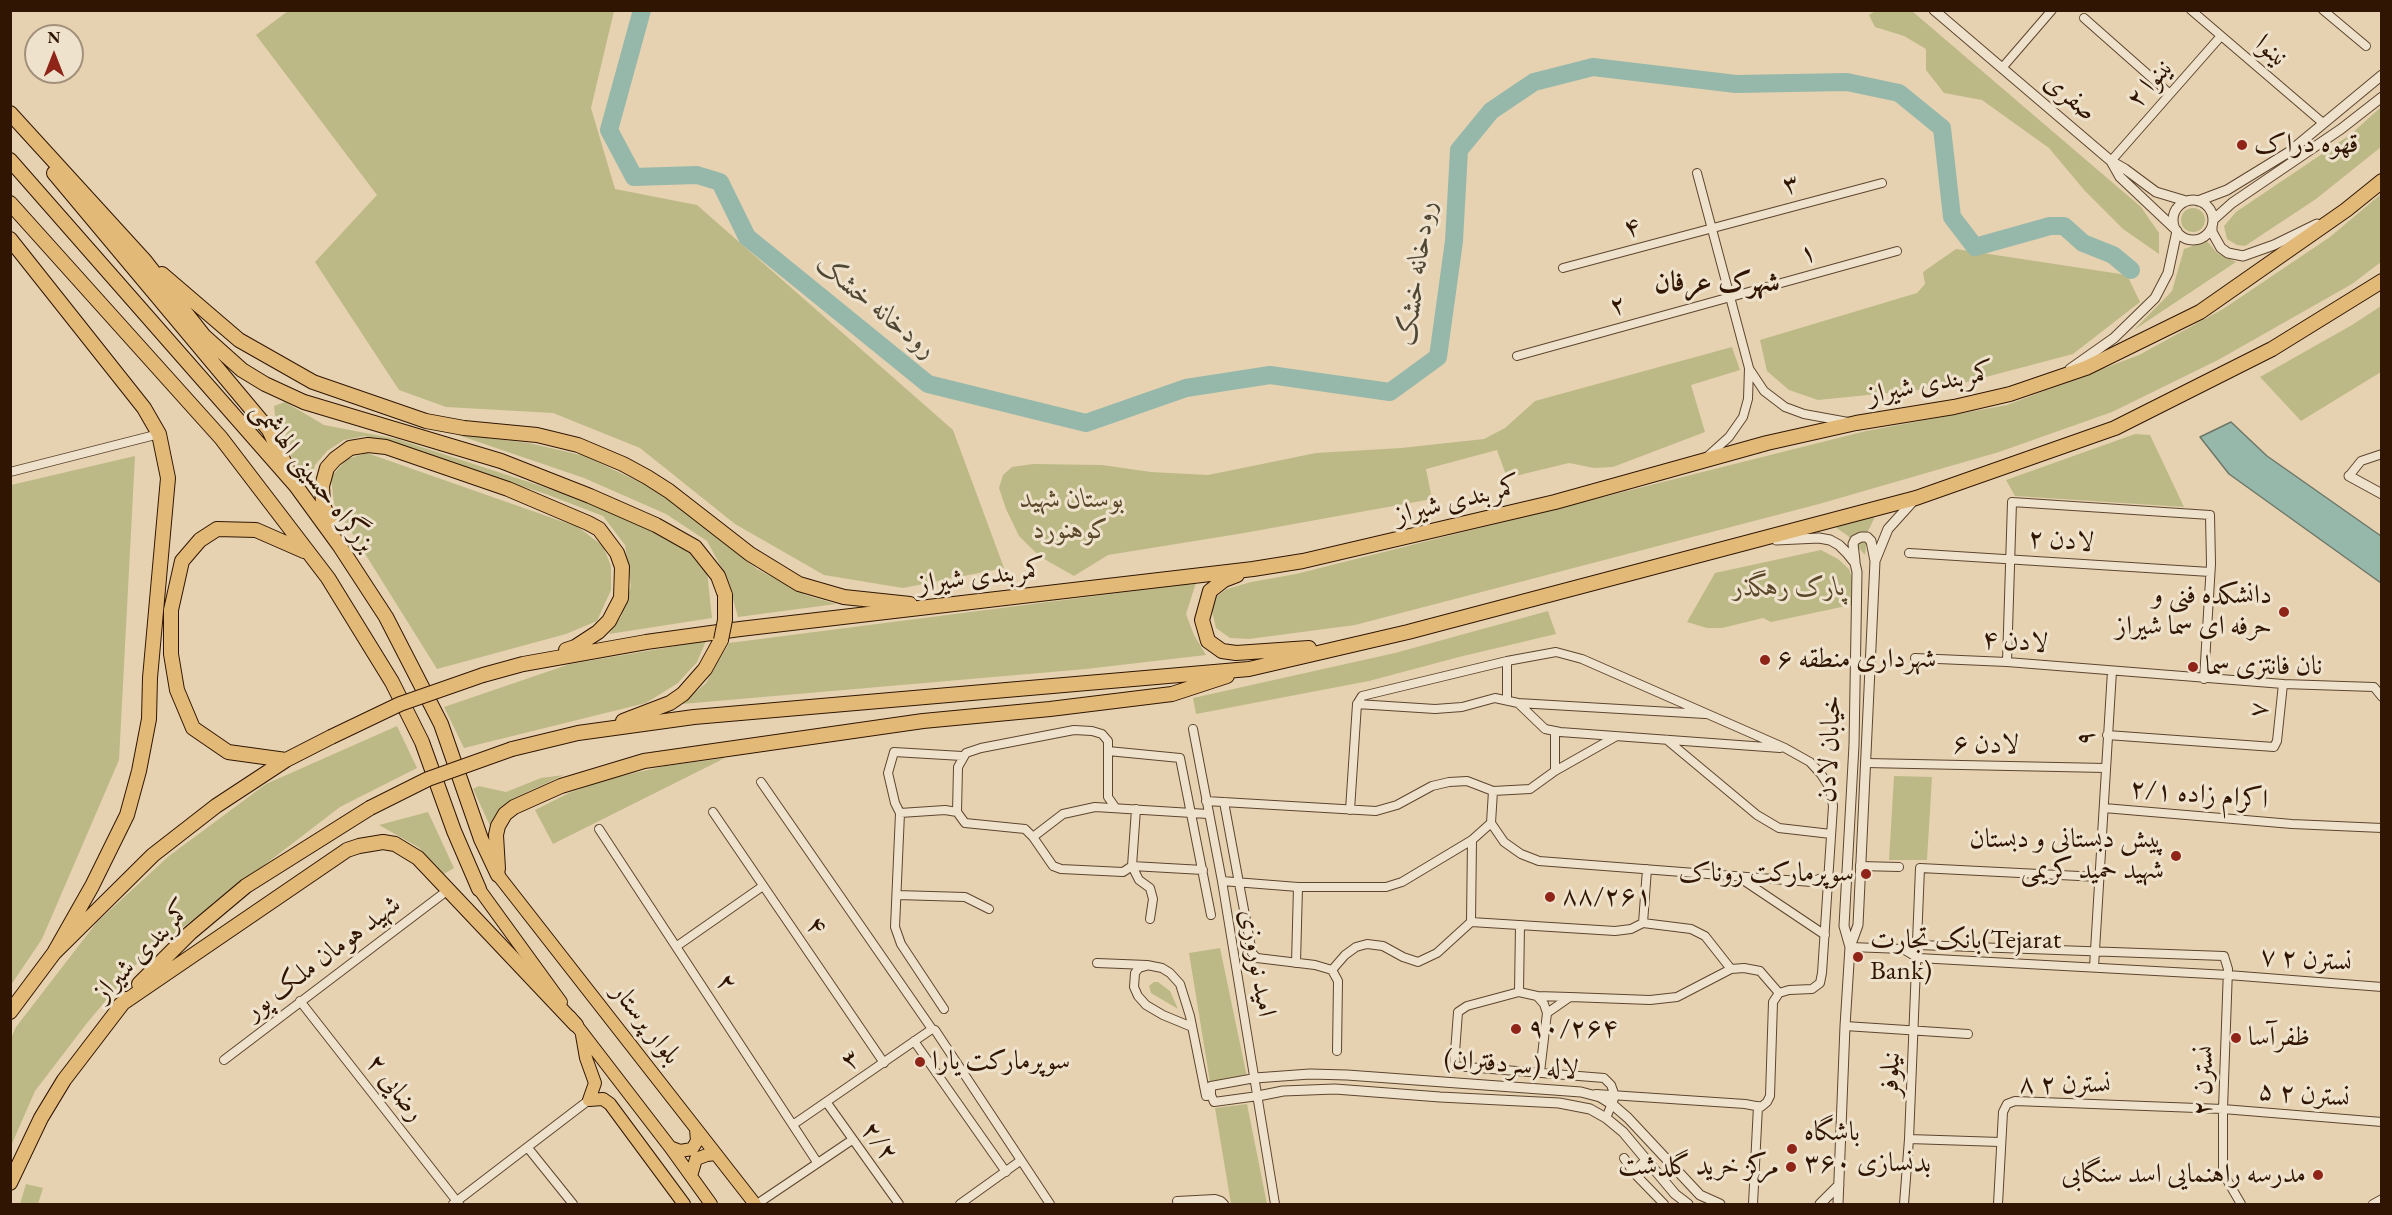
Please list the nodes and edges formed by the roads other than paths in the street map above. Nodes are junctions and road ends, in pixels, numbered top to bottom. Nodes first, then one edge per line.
1 (1934, 10) edge
2 (2052, 10) edge
3 (2191, 10) edge
4 (2323, 10) edge
5 (2084, 18) dead end
6 (2221, 36) junction
7 (2366, 46) dead end
8 (2002, 68) junction
9 (2382, 75) edge
10 (2170, 93) junction
11 (2382, 97) edge
12 (10, 114) edge
13 (2323, 123) junction
14 (10, 160) edge
15 (2111, 161) junction
16 (1697, 172) dead end
17 (2382, 181) edge
18 (1882, 183) dead end
19 (2186, 201) junction
20 (2198, 201) junction
21 (10, 203) edge
22 (2346, 210) junction
23 (2213, 223) junction
24 (1712, 228) junction
25 (2176, 229) junction
26 (10, 239) edge
27 (1897, 251) dead end
28 (145, 261) junction
29 (1563, 268) dead end
30 (2382, 281) edge
31 (1730, 297) junction
32 (1517, 356) dead end
33 (1749, 369) junction
34 (2053, 380) junction
35 (1856, 423) junction
36 (159, 434) junction
37 (2382, 454) edge
38 (1705, 459) junction
39 (10, 472) edge
40 (2349, 476) joint
41 (296, 486) junction
42 (2382, 494) edge
43 (1916, 498) junction
44 (1746, 543) junction
45 (339, 545) junction
46 (306, 552) junction
47 (1909, 553) dead end
48 (2009, 558) junction
49 (1875, 561) junction
50 (1855, 563) junction
51 (1253, 569) junction
52 (2210, 572) junction
53 (936, 607) junction
54 (1356, 645) junction
55 (1915, 658) dead end
56 (1507, 661) junction
57 (2007, 662) junction
58 (522, 664) junction
59 (1249, 669) junction
60 (2112, 670) junction
61 (2204, 679) junction
62 (2283, 684) junction
63 (2378, 687) edge
64 (2382, 697) edge
65 (1507, 699) junction
66 (1518, 703) junction
67 (1357, 704) junction
68 (1711, 715) junction
69 (1193, 729) dead end
70 (1556, 731) junction
71 (578, 733) junction
72 (2108, 735) junction
73 (1616, 737) junction
74 (1667, 740) junction
75 (1785, 748) junction
76 (1108, 751) junction
77 (962, 756) junction
78 (286, 760) junction
79 (1866, 763) junction
80 (2105, 768) junction
81 (1555, 771) junction
82 (761, 782) dead end
83 (1493, 791) junction
84 (1206, 801) junction
85 (1224, 802) junction
86 (1114, 807) junction
87 (1136, 808) junction
88 (2104, 808) junction
89 (1350, 810) junction
90 (957, 812) junction
91 (713, 813) dead end
92 (900, 813) junction
93 (1190, 813) junction
94 (1208, 814) junction
95 (1491, 824) junction
96 (2382, 828) edge
97 (598, 829) dead end
98 (1831, 834) junction
99 (1033, 837) junction
100 (1472, 840) junction
101 (1132, 866) junction
102 (1860, 866) junction
103 (1899, 867) dead end
104 (1647, 869) junction
105 (1203, 870) junction
106 (498, 875) junction
107 (1828, 875) junction
108 (1736, 876) junction
109 (2099, 877) junction
110 (1222, 881) junction
111 (1240, 882) junction
112 (763, 886) junction
113 (1298, 887) junction
114 (479, 889) joint
115 (448, 890) junction
116 (897, 895) junction
117 (989, 909) dead end
118 (1211, 915) dead end
119 (1150, 919) dead end
120 (1471, 922) junction
121 (1643, 923) junction
122 (1520, 926) junction
123 (1824, 935) junction
124 (1918, 945) junction
125 (677, 946) junction
126 (1850, 947) junction
127 (1903, 949) junction
128 (2095, 952) junction
129 (54, 953) junction
130 (1918, 958) junction
131 (1097, 963) dead end
132 (1296, 963) junction
133 (1147, 965) junction
134 (2094, 967) junction
135 (1731, 969) junction
136 (1332, 970) junction
137 (2228, 975) junction
138 (2382, 987) edge
139 (1519, 992) junction
140 (1779, 993) junction
141 (1537, 996) junction
142 (1570, 997) junction
143 (300, 1000) junction
144 (120, 1005) junction
145 (944, 1009) dead end
146 (10, 1012) edge
147 (1547, 1013) junction
148 (1845, 1026) junction
149 (1192, 1027) junction
150 (579, 1029) junction
151 (932, 1029) junction
152 (1913, 1030) junction
153 (1968, 1034) dead end
154 (914, 1041) junction
155 (1337, 1051) dead end
156 (224, 1060) dead end
157 (884, 1063) junction
158 (1540, 1072) junction
159 (1255, 1078) junction
160 (1440, 1082) junction
161 (1211, 1095) junction
162 (1258, 1096) junction
163 (1440, 1098) junction
164 (589, 1100) junction
165 (1614, 1101) junction
166 (827, 1103) junction
167 (1759, 1107) junction
168 (2223, 1109) junction
169 (1606, 1118) junction
170 (2382, 1122) edge
171 (794, 1124) junction
172 (696, 1129) junction
173 (1909, 1139) junction
174 (852, 1140) junction
175 (2000, 1142) junction
176 (670, 1147) junction
177 (528, 1148) junction
178 (716, 1155) junction
179 (1624, 1158) dead end
180 (1646, 1160) junction
181 (1020, 1161) junction
182 (817, 1162) junction
183 (1006, 1172) junction
184 (1633, 1172) junction
185 (691, 1176) junction
186 (10, 1184) edge
187 (1839, 1185) junction
188 (973, 1196) junction
189 (2382, 1199) edge
190 (1176, 1201) dead end
191 (456, 1204) edge
192 (573, 1204) edge
193 (684, 1204) edge
194 (711, 1204) edge
195 (756, 1204) edge
196 (899, 1204) edge
197 (960, 1204) edge
198 (978, 1204) edge
199 (1050, 1204) edge
200 (1224, 1204) edge
201 (1275, 1204) edge
202 (1664, 1204) edge
203 (1688, 1204) edge
204 (1720, 1204) edge
205 (1754, 1204) edge
206 (1820, 1204) edge
207 (1838, 1204) edge
208 (1904, 1204) edge
209 (1998, 1204) edge
210 (2241, 1204) edge
211 (2373, 1204) edge

1 - 8 street, صفری
2 - 8 street
3 - 6 street, نینوا
4 - 7 street
5 - 10 street
6 - 10 street, ۲ نینوا
6 - 13 street, نینوا
8 - 15 street, صفری
9 - 13 street
10 - 15 street, ۲ نینوا
11 - 23 street
12 - 28 highway
12 - 41 highway
13 - 20 street
14 - 41 highway, بزرگراه حسینی الهاشمی
15 - 19 street, صفری
15 - 25 street
16 - 24 street
17 - 22 highway, کمربندی شیراز
18 - 24 street, ۳
19 - 20 street
19 - 25 street
20 - 23 street
21 - 46 highway, بزرگراه حسینی الهاشمی
22 - 23 street
22 - 34 highway, کمربندی شیراز
23 - 25 street
24 - 29 street, ۴
24 - 31 street
25 - 34 street
26 - 36 highway
27 - 31 street, ۱
28 - 53 highway
28 - 71 highway, bridge
30 - 43 highway
31 - 32 street, ۲
31 - 33 street
33 - 35 street
33 - 38 street
34 - 35 highway, کمربندی شیراز
35 - 38 highway, کمربندی شیراز
36 - 39 street
36 - 129 highway
37 - 40 street
38 - 51 highway, کمربندی شیراز
40 - 42 street
41 - 45 highway, بزرگراه حسینی الهاشمی
43 - 44 highway
43 - 49 street, خیابان لادن
44 - 50 street
44 - 54 highway
45 - 58 highway
45 - 106 highway, بزرگراه حسینی الهاشمی
46 - 78 highway
46 - 114 highway, بزرگراه حسینی الهاشمی
47 - 48 street, ۲ لادن
48 - 52 street, ۲ لادن
48 - 52 street
48 - 57 street
49 - 50 street, خیابان لادن
49 - 79 street, خیابان لادن
50 - 126 street, خیابان لادن
51 - 53 highway, کمربندی شیراز
51 - 54 highway
52 - 61 street
53 - 58 highway, کمربندی شیراز
54 - 59 highway
55 - 57 street, ۴ لادن
56 - 65 street
56 - 67 street
56 - 68 street
57 - 60 street, ۴ لادن
58 - 78 highway, کمربندی شیراز, bridge
59 - 71 highway
59 - 106 highway
60 - 61 street, ۴ لادن
60 - 72 street, ۹
61 - 62 street, ۴ لادن
62 - 63 street, ۴ لادن
62 - 72 street, ۷
63 - 64 street
65 - 66 street
65 - 67 street
66 - 68 street
66 - 70 street
67 - 89 street
68 - 75 street
69 - 84 street, امید نوروزی
70 - 73 street
70 - 81 street
71 - 144 highway, کمربندی شیراز, bridge
72 - 80 street, ۹
73 - 74 street
73 - 81 street
74 - 75 street
74 - 98 street
75 - 98 street
76 - 77 street
76 - 86 street
76 - 93 street
77 - 90 street
77 - 92 street
78 - 129 highway
79 - 80 street, ۶ لادن
79 - 102 street, خیابان لادن
80 - 88 street, ۹
81 - 83 street
82 - 151 street
83 - 89 street
83 - 95 street
84 - 85 street
84 - 94 street, امید نوروزی
85 - 89 street
85 - 111 street
86 - 87 street
86 - 99 street
87 - 93 street
87 - 101 street
88 - 96 street, ۲/۱ اکرام زاده
88 - 109 street, ۹
90 - 92 street
90 - 99 street
91 - 112 street, ۴
92 - 116 street
93 - 94 street
93 - 105 street
94 - 110 street, امید نوروزی
95 - 100 street
95 - 104 street
97 - 125 street, ۲
98 - 107 street
99 - 101 street
100 - 113 street
100 - 120 street
101 - 105 street
101 - 119 street
102 - 103 street
102 - 126 street, خیابان لادن
104 - 108 street
104 - 121 street
105 - 118 street
106 - 172 main road, بلوار پرستار
107 - 108 street
107 - 123 street
108 - 123 street
109 - 124 street, نیلوفر
109 - 128 street, ۹
110 - 111 street
110 - 159 street, امید نوروزی
111 - 113 street
111 - 132 street
112 - 125 street
112 - 157 street, ۴
113 - 132 street
114 - 150 main road, بلوار پرستار
115 - 143 street, شهید هومان ملک پور
115 - 144 highway
115 - 150 highway
116 - 117 street
116 - 145 street
120 - 122 street
120 - 136 street
121 - 122 street
121 - 135 street
122 - 139 street
123 - 140 street
124 - 127 street
124 - 128 street
124 - 130 street, نیلوفر
125 - 171 street, ۲
126 - 127 street
126 - 148 street, خیابان لادن
127 - 130 street
128 - 134 street, ۹
128 - 137 street, نسترن ۲
129 - 146 highway
130 - 134 street, ۷ نسترن ۲
130 - 152 street, نیلوفر
131 - 133 street
132 - 136 street
133 - 149 street
133 - 149 street
134 - 137 street, ۷ نسترن ۲
135 - 140 street
135 - 142 street
136 - 155 street
137 - 138 street, ۷ نسترن ۲
137 - 168 street, نسترن ۲
139 - 141 street
139 - 158 street
140 - 167 street
141 - 142 street
141 - 147 street
142 - 147 street
143 - 156 street, شهید هومان ملک پور
143 - 191 street, رضایی ۲
144 - 186 highway, کمربندی شیراز
147 - 158 street
148 - 152 street
148 - 187 street, خیابان لادن
149 - 161 street
150 - 164 main road
150 - 176 main road, بلوار پرستار
151 - 154 street, ۳
151 - 181 street
152 - 153 street
152 - 173 street, نیلوفر
154 - 157 street, ۳
154 - 183 street
157 - 166 street, ۳
158 - 165 street
159 - 160 street, لاله (سردفتران)
159 - 161 street
159 - 162 street, امید نوروزی
160 - 163 street
160 - 165 street, لاله (سردفتران)
161 - 162 street
162 - 163 street, لاله (سردفتران)
162 - 201 street, امید نوروزی
163 - 169 street, لاله (سردفتران)
164 - 177 street
164 - 193 main road
165 - 167 street
165 - 169 street
165 - 204 street, لاله (سردفتران)
166 - 171 street, ۳
166 - 174 street, ۲/۲
167 - 205 street
168 - 170 street, ۵ نسترن ۲
168 - 175 street, ۸ نسترن ۲
168 - 210 street, نسترن ۲
169 - 180 street, لاله (سردفتران)
171 - 182 street, ۲
172 - 176 main road
172 - 178 main road, بلوار پرستار
173 - 175 street
173 - 208 street, نیلوفر
174 - 182 street
174 - 196 street, ۲/۲
175 - 209 street, ۸ نسترن ۲
176 - 185 main road, بلوار پرستار
177 - 191 street
177 - 192 street
178 - 185 main road
178 - 195 main road, بلوار پرستار
179 - 184 street
180 - 184 street
180 - 203 street, لاله (سردفتران)
181 - 183 street
181 - 199 street
182 - 195 street
183 - 188 street
184 - 202 street
185 - 194 main road, بلوار پرستار
187 - 206 street
187 - 207 street, خیابان لادن
188 - 197 street
188 - 198 street
189 - 211 street
190 - 200 street

